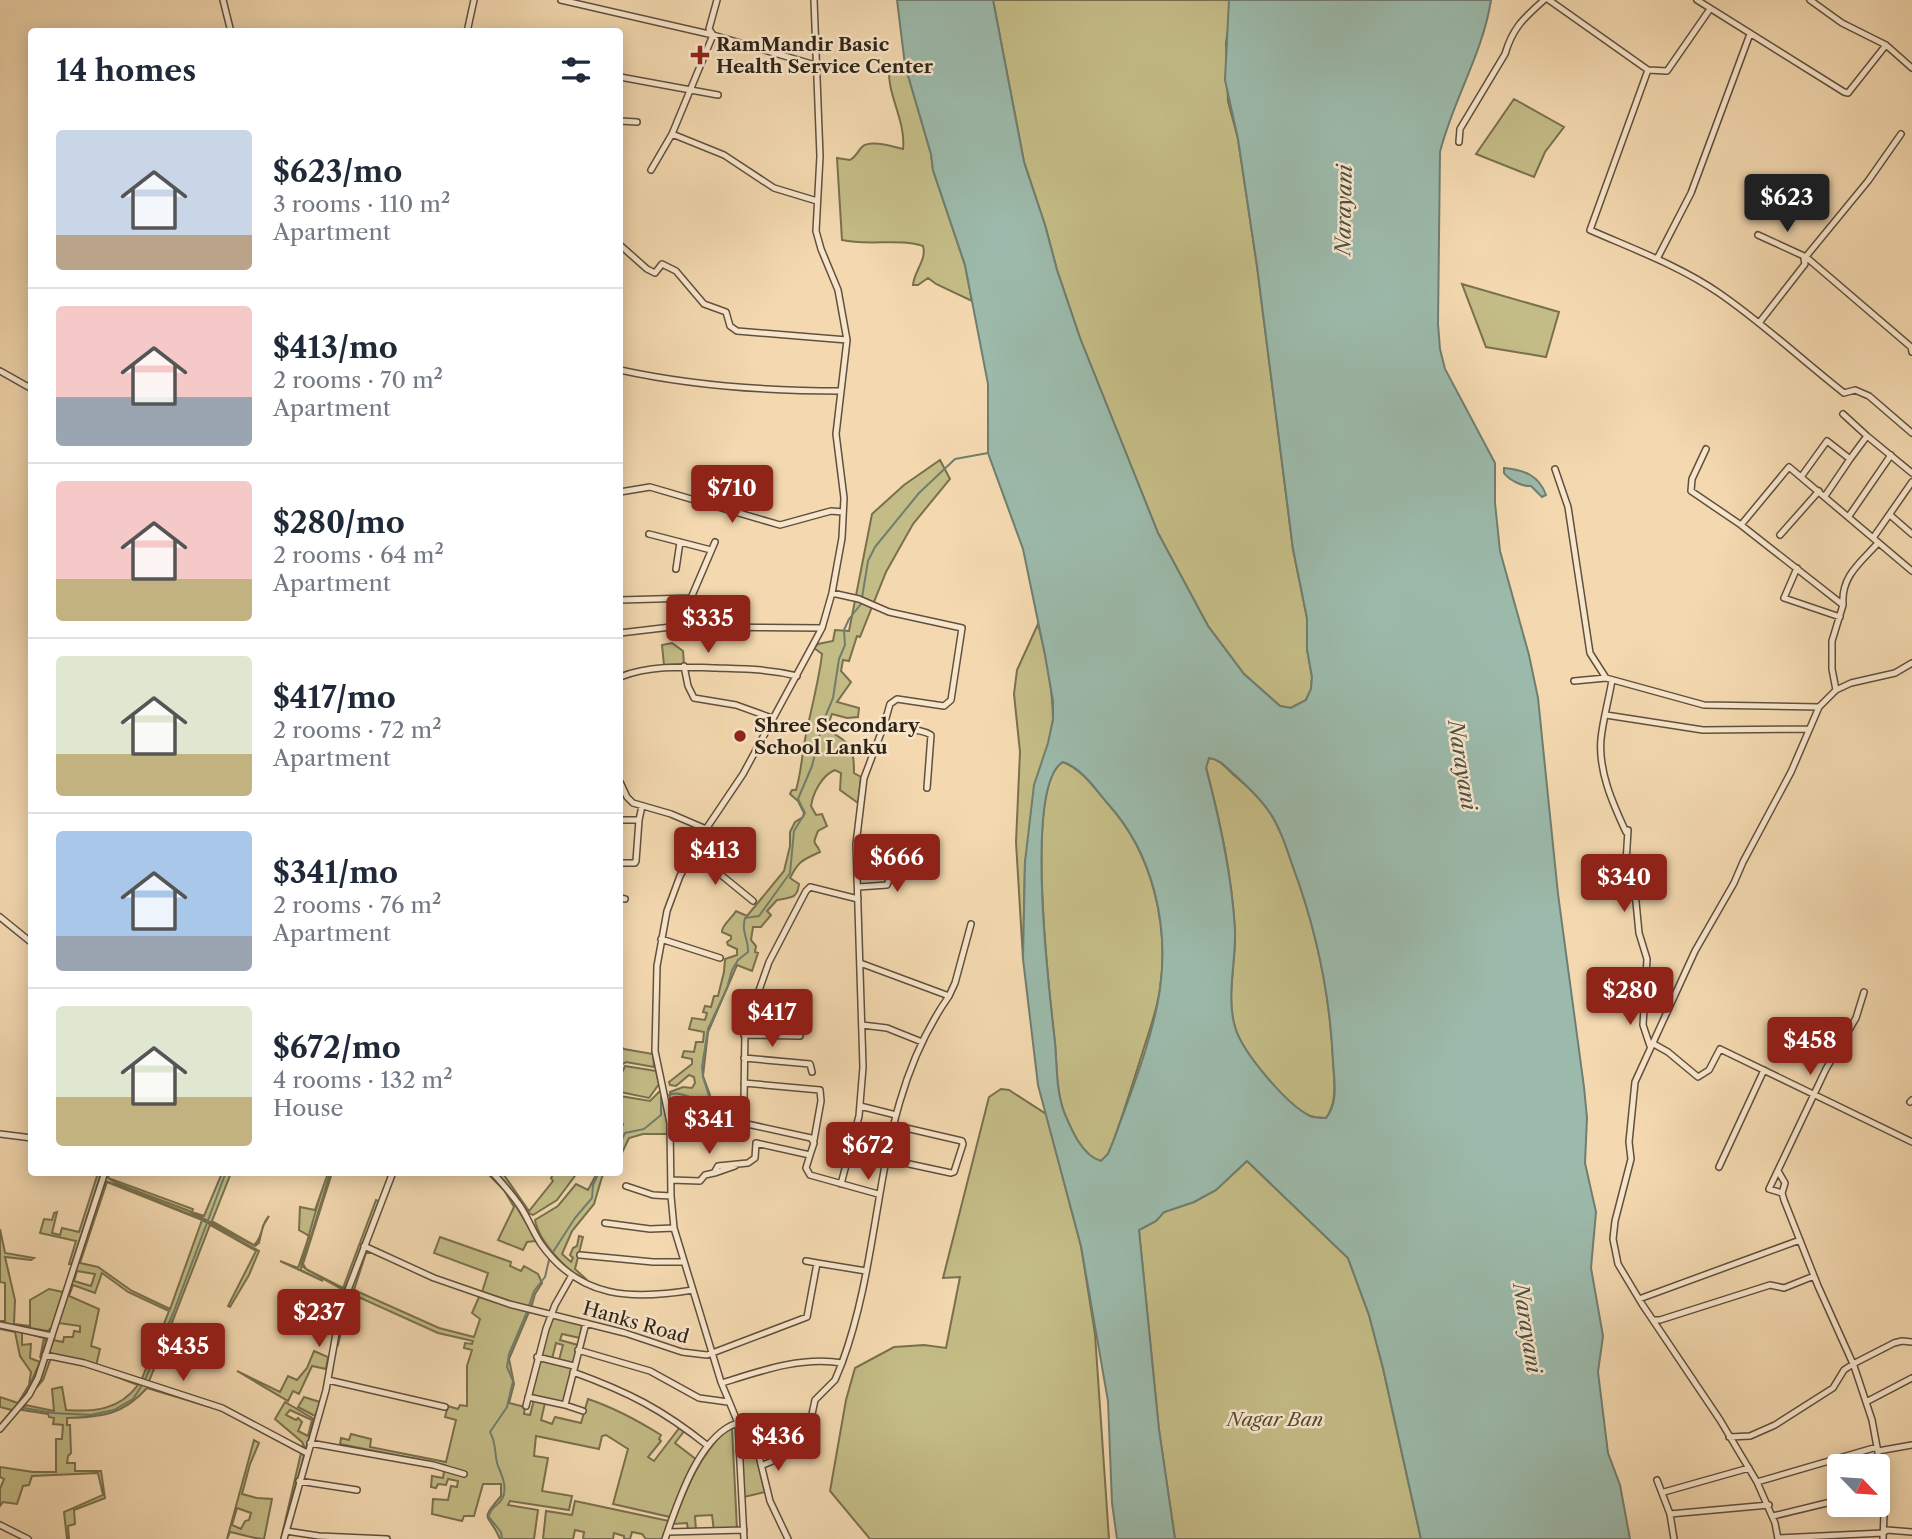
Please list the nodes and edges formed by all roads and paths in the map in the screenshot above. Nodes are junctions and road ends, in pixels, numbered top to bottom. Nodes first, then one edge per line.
1 (223, 0) edge
2 (474, 0) edge
3 (561, 0) edge
4 (717, 0) edge
5 (814, 0) edge
6 (1547, 0) edge
7 (1698, 0) edge
8 (1810, 0) edge
9 (1707, 5) edge
10 (230, 28) edge
11 (468, 28) edge
12 (1750, 34) junction
13 (713, 35) junction
14 (1886, 45) junction
15 (815, 65) junction
16 (1912, 68) edge
17 (1647, 70) junction
18 (623, 78) edge
19 (690, 90) junction
20 (718, 95) dead end
21 (623, 121) edge
22 (637, 122) dead end
23 (672, 134) junction
24 (1901, 134) dead end
25 (1459, 142) dead end
26 (651, 170) dead end
27 (817, 201) junction
28 (1758, 235) dead end
29 (623, 247) edge
30 (1806, 257) junction
31 (1657, 259) junction
32 (1759, 323) junction
33 (847, 340) junction
34 (1912, 352) edge
35 (0, 371) edge
36 (623, 371) edge
37 (28, 387) edge
38 (841, 391) junction
39 (1843, 414) dead end
40 (1912, 433) edge
41 (1867, 436) junction
42 (1706, 449) dead end
43 (1891, 455) junction
44 (1850, 460) junction
45 (1555, 469) dead end
46 (1912, 473) edge
47 (1801, 477) junction
48 (1912, 482) edge
49 (1819, 491) junction
50 (623, 492) edge
51 (1825, 496) junction
52 (844, 512) junction
53 (1890, 515) junction
54 (1849, 516) junction
55 (1741, 525) junction
56 (649, 534) dead end
57 (1912, 534) edge
58 (1780, 535) dead end
59 (1875, 540) junction
60 (680, 542) junction
61 (715, 542) dead end
62 (711, 550) junction
63 (1797, 568) junction
64 (676, 569) dead end
65 (1912, 571) edge
66 (832, 593) junction
67 (623, 600) edge
68 (1843, 606) junction
69 (1840, 617) junction
70 (821, 628) junction
71 (623, 633) edge
72 (1912, 663) edge
73 (684, 666) junction
74 (623, 676) edge
75 (797, 676) junction
76 (1609, 679) junction
77 (1574, 681) dead end
78 (1836, 690) junction
79 (1819, 707) junction
80 (1606, 715) junction
81 (772, 718) junction
82 (884, 725) junction
83 (1809, 729) junction
84 (623, 788) edge
85 (927, 788) dead end
86 (642, 806) junction
87 (623, 820) edge
88 (639, 820) junction
89 (706, 829) junction
90 (693, 852) junction
91 (890, 857) dead end
92 (623, 863) edge
93 (858, 887) junction
94 (858, 899) junction
95 (753, 901) dead end
96 (0, 917) edge
97 (971, 924) dead end
98 (661, 939) junction
99 (28, 940) edge
100 (720, 958) dead end
101 (860, 963) junction
102 (1864, 992) dead end
103 (949, 996) junction
104 (862, 1025) junction
105 (744, 1035) junction
106 (800, 1035) dead end
107 (922, 1042) junction
108 (1651, 1044) junction
109 (744, 1058) junction
110 (1764, 1070) junction
111 (812, 1072) dead end
112 (744, 1083) junction
113 (1815, 1094) junction
114 (860, 1106) junction
115 (896, 1115) junction
116 (738, 1122) junction
117 (670, 1124) junction
118 (894, 1125) junction
119 (0, 1134) edge
120 (28, 1138) edge
121 (814, 1140) junction
122 (1912, 1142) edge
123 (810, 1155) junction
124 (886, 1159) junction
125 (1719, 1167) dead end
126 (1778, 1171) junction
127 (104, 1176) edge
128 (392, 1176) edge
129 (495, 1176) edge
130 (671, 1180) junction
131 (841, 1184) junction
132 (626, 1186) dead end
133 (878, 1194) junction
134 (1782, 1194) junction
135 (671, 1196) junction
136 (605, 1223) dead end
137 (674, 1228) junction
138 (1800, 1240) junction
139 (364, 1247) junction
140 (580, 1255) dead end
141 (806, 1261) dead end
142 (684, 1262) junction
143 (817, 1263) junction
144 (866, 1271) junction
145 (572, 1275) junction
146 (1814, 1276) junction
147 (693, 1290) junction
148 (1639, 1299) junction
149 (551, 1315) junction
150 (1653, 1320) junction
151 (586, 1323) junction
152 (0, 1325) edge
153 (52, 1336) junction
154 (1912, 1342) edge
155 (578, 1350) junction
156 (712, 1353) junction
157 (45, 1354) junction
158 (537, 1357) junction
159 (842, 1363) junction
160 (1853, 1364) junction
161 (574, 1369) junction
162 (1912, 1378) edge
163 (328, 1380) junction
164 (722, 1383) junction
165 (528, 1397) junction
166 (728, 1402) junction
167 (1866, 1402) junction
168 (565, 1405) junction
169 (526, 1406) dead end
170 (445, 1407) dead end
171 (583, 1411) dead end
172 (738, 1423) junction
173 (0, 1429) edge
174 (1729, 1437) junction
175 (310, 1443) junction
176 (1912, 1445) edge
177 (708, 1446) junction
178 (1878, 1449) junction
179 (307, 1453) junction
180 (1878, 1454) edge
181 (763, 1465) junction
182 (1749, 1468) junction
183 (464, 1474) dead end
184 (1657, 1480) dead end
185 (299, 1481) junction
186 (1757, 1482) junction
187 (357, 1490) dead end
188 (1664, 1492) junction
189 (1827, 1503) edge
190 (1769, 1506) junction
191 (1670, 1514) junction
192 (1773, 1516) junction
193 (1882, 1517) edge
194 (0, 1525) edge
195 (744, 1530) junction
196 (286, 1531) junction
197 (1912, 1532) edge
198 (719, 1535) edge
199 (667, 1536) edge
200 (1883, 1536) edge
201 (1833, 1537) edge
202 (27, 1539) edge
203 (284, 1539) edge
204 (387, 1539) edge
205 (744, 1539) edge
206 (788, 1539) edge
207 (1674, 1539) edge
208 (1778, 1539) edge

1 - 10 street
2 - 11 street
3 - 13 street
4 - 13 street
5 - 15 street
6 - 17 street
6 - 25 street
7 - 9 street
8 - 14 street
9 - 12 street
9 - 17 street
12 - 14 street
12 - 31 street
13 - 15 street
13 - 19 street
14 - 16 street
15 - 27 street
17 - 31 street
18 - 19 street
19 - 20 street
19 - 23 street
21 - 22 street
23 - 26 street
23 - 27 street
24 - 30 street
27 - 33 street
28 - 30 street
29 - 33 street
30 - 32 street
30 - 34 street
31 - 32 street
32 - 40 street
33 - 38 street
35 - 37 street
36 - 38 street
38 - 52 street
39 - 41 street
41 - 43 street
41 - 44 street
42 - 55 street
43 - 46 street
43 - 54 street
44 - 47 street
44 - 51 street
45 - 76 street
47 - 49 street
47 - 55 street
48 - 53 street
49 - 51 street
49 - 58 street
50 - 52 street
51 - 54 street
52 - 66 street
53 - 57 street
53 - 59 street
54 - 59 street
55 - 63 street
56 - 60 street
59 - 65 street
59 - 68 street
60 - 62 street
60 - 64 street
61 - 62 street
62 - 67 street
63 - 68 street
63 - 69 street
66 - 70 street
66 - 82 street
68 - 69 street
69 - 78 street
70 - 71 street
70 - 75 street
72 - 78 street
73 - 74 street
73 - 75 street
73 - 81 street
75 - 81 street
76 - 77 street
76 - 79 street
76 - 80 street
78 - 79 street
79 - 83 street
80 - 83 street
80 - 108 street
81 - 89 street
82 - 85 street
82 - 93 street
83 - 108 street
84 - 86 street
86 - 88 street
86 - 89 street
87 - 88 street
88 - 92 street
89 - 90 street
90 - 95 street
90 - 98 street
91 - 93 street
93 - 94 street
94 - 101 street
94 - 105 street
96 - 99 street
97 - 103 street
98 - 100 street
98 - 117 street
101 - 103 street
101 - 104 street
102 - 113 street
103 - 107 street
104 - 107 street
104 - 114 street
105 - 106 street
105 - 109 street
107 - 115 street
108 - 110 street
108 - 148 street
109 - 111 street
109 - 112 street
110 - 113 street
110 - 125 street
112 - 116 street
112 - 121 street
113 - 122 street
113 - 126 street
114 - 115 street
114 - 131 street
115 - 118 street
116 - 117 street
116 - 121 street
117 - 130 street
118 - 124 street
118 - 124 street
119 - 120 street
121 - 123 street
123 - 130 street
123 - 131 street
124 - 133 street
126 - 134 street
126 - 134 street
127 - 153 street
128 - 139 street
129 - 145 street
130 - 135 street
131 - 133 street
132 - 135 street
133 - 144 street
134 - 138 street
135 - 137 street
136 - 137 street
137 - 142 street
138 - 146 street
138 - 148 street
139 - 149 street, Hanks Road
139 - 163 street
140 - 142 street
141 - 143 street
142 - 147 street
143 - 144 street
143 - 156 street
144 - 159 street
145 - 147 street
145 - 149 street
146 - 150 street
146 - 160 street
147 - 156 street
148 - 150 street
149 - 151 street, Hanks Road
149 - 158 street
150 - 174 street
151 - 155 street
151 - 156 street, Hanks Road
152 - 153 street
153 - 157 street
154 - 160 street
155 - 161 street
155 - 166 street
156 - 164 street
157 - 173 street
157 - 179 street
158 - 161 street
158 - 165 street
159 - 164 street
159 - 181 street
160 - 167 street
160 - 174 street
161 - 168 street
161 - 177 street
162 - 167 street
163 - 170 street
163 - 175 street
164 - 166 street
165 - 168 street
165 - 169 street
166 - 172 street
167 - 178 street
168 - 171 street
172 - 177 street
172 - 181 street
172 - 195 street
174 - 182 street
175 - 179 street
175 - 183 street
176 - 178 street
177 - 199 street
178 - 180 street
178 - 186 street
179 - 185 street
181 - 206 street
182 - 186 street
182 - 188 street
184 - 188 street
185 - 187 street
185 - 196 street
186 - 190 street
188 - 191 street
189 - 192 street
190 - 191 street
190 - 192 street
191 - 207 street
192 - 208 street
193 - 200 street
194 - 202 street
195 - 198 street
195 - 205 street
196 - 203 street
196 - 204 street
197 - 200 street
198 - 199 street
200 - 201 street
201 - 208 street

